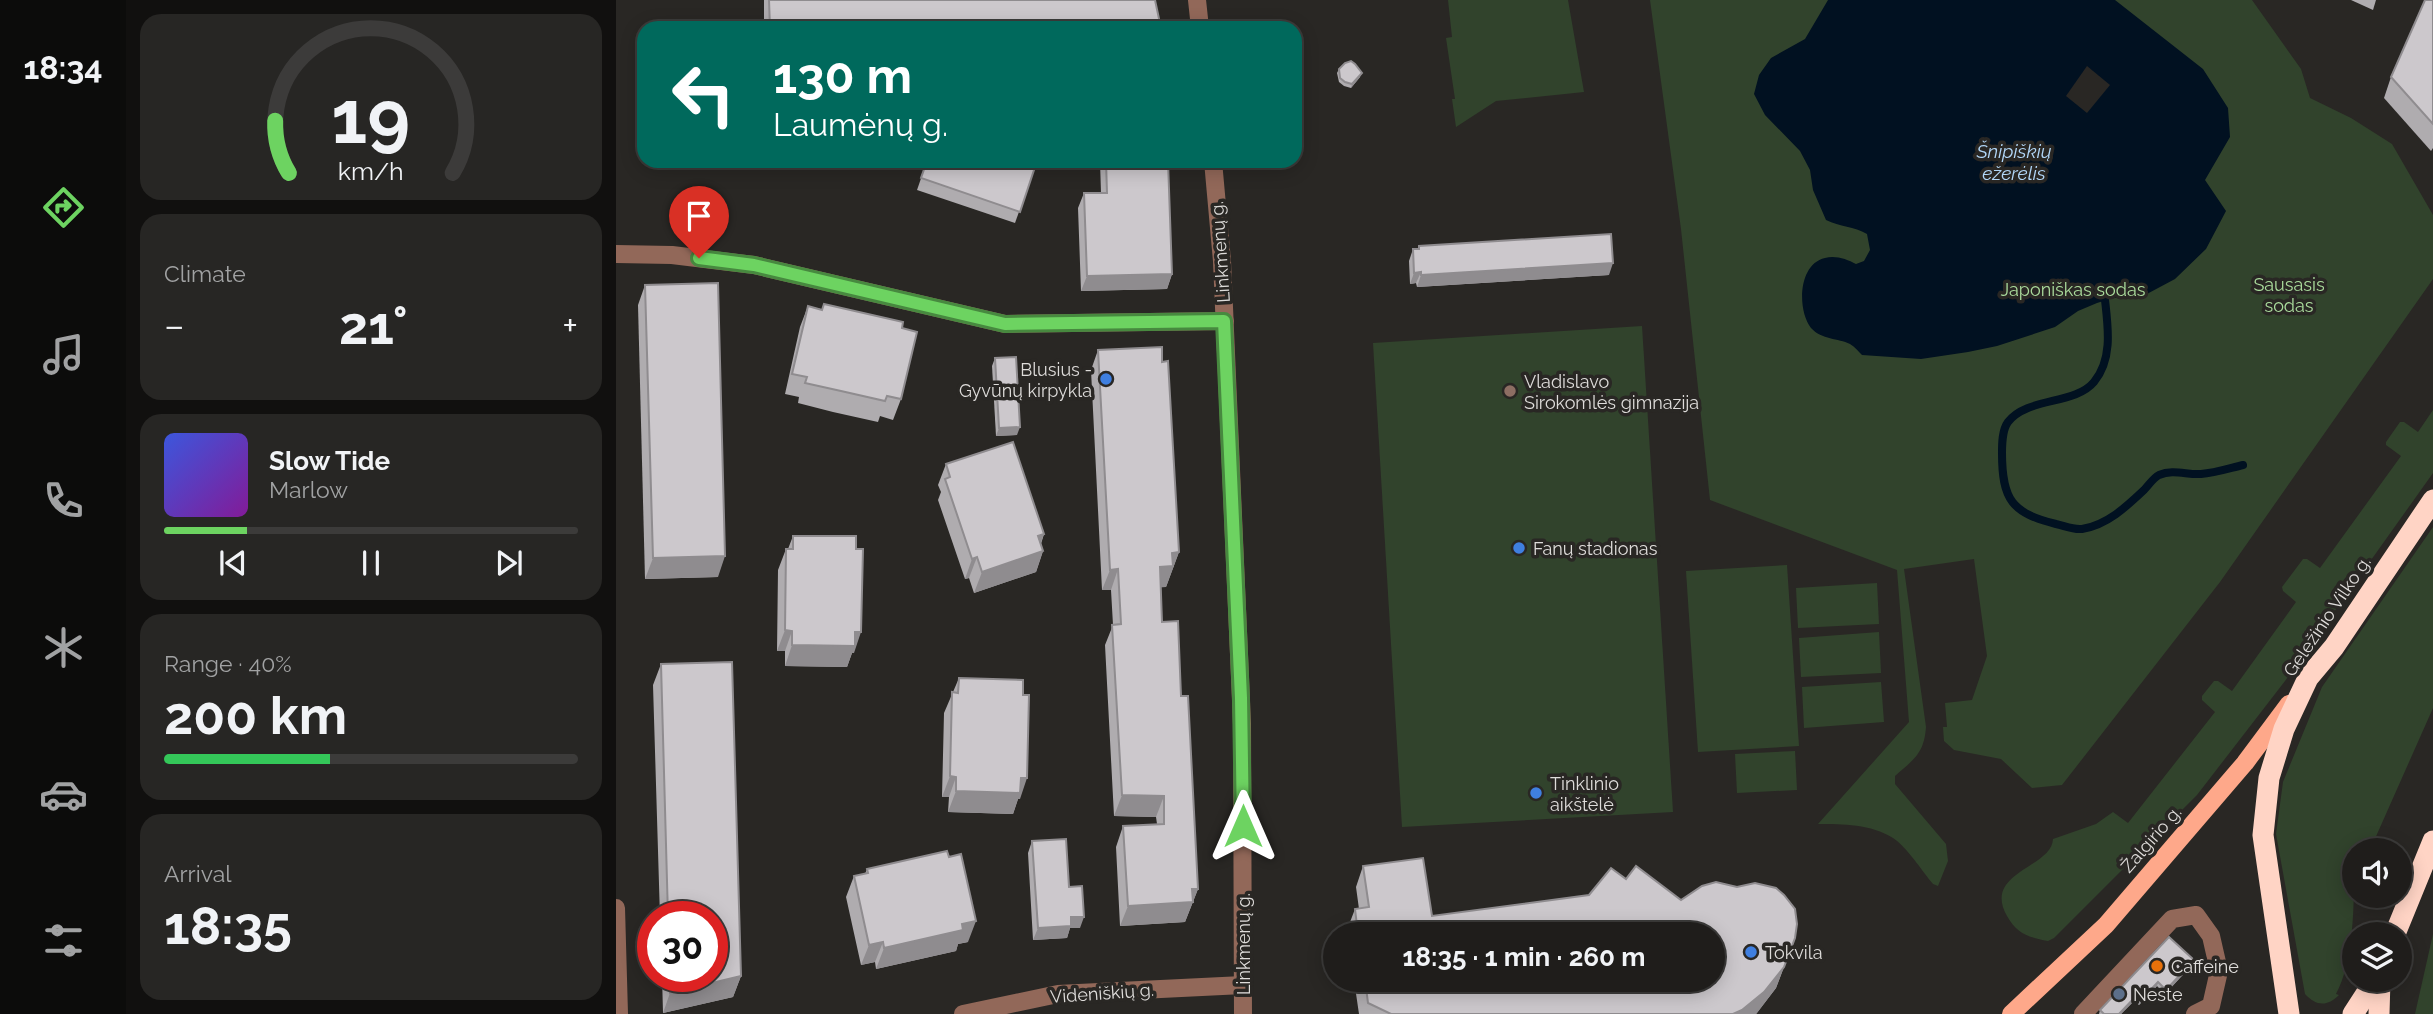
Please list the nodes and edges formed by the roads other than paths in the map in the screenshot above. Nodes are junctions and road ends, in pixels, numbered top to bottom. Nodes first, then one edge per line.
1 (1197, 0) edge
2 (1199, 21) edge
3 (1214, 168) edge
4 (616, 254) edge
5 (1224, 321) junction
6 (2433, 500) edge
7 (2308, 678) junction
8 (2433, 841) edge
9 (616, 908) edge
10 (2400, 922) edge
11 (1243, 985) junction
12 (2369, 992) edge
13 (2378, 992) edge
14 (619, 1014) edge
15 (963, 1014) edge
16 (1243, 1014) edge
17 (2011, 1014) edge
18 (2083, 1014) edge
19 (2195, 1014) edge
20 (2289, 1014) edge
21 (2353, 1014) edge
22 (2379, 1014) edge

1 - 2 street
3 - 5 street, Linkmenų g.
4 - 5 street
5 - 11 street, Linkmenų g.
6 - 7 highway, Geležinio Vilko g.
7 - 17 main road, Žalgirio g.
7 - 20 highway, Geležinio Vilko g.
8 - 10 highway
9 - 14 street
11 - 15 street, Videniškių g.
11 - 16 street, Linkmenų g.
12 - 21 highway
13 - 22 highway
18 - 19 street

